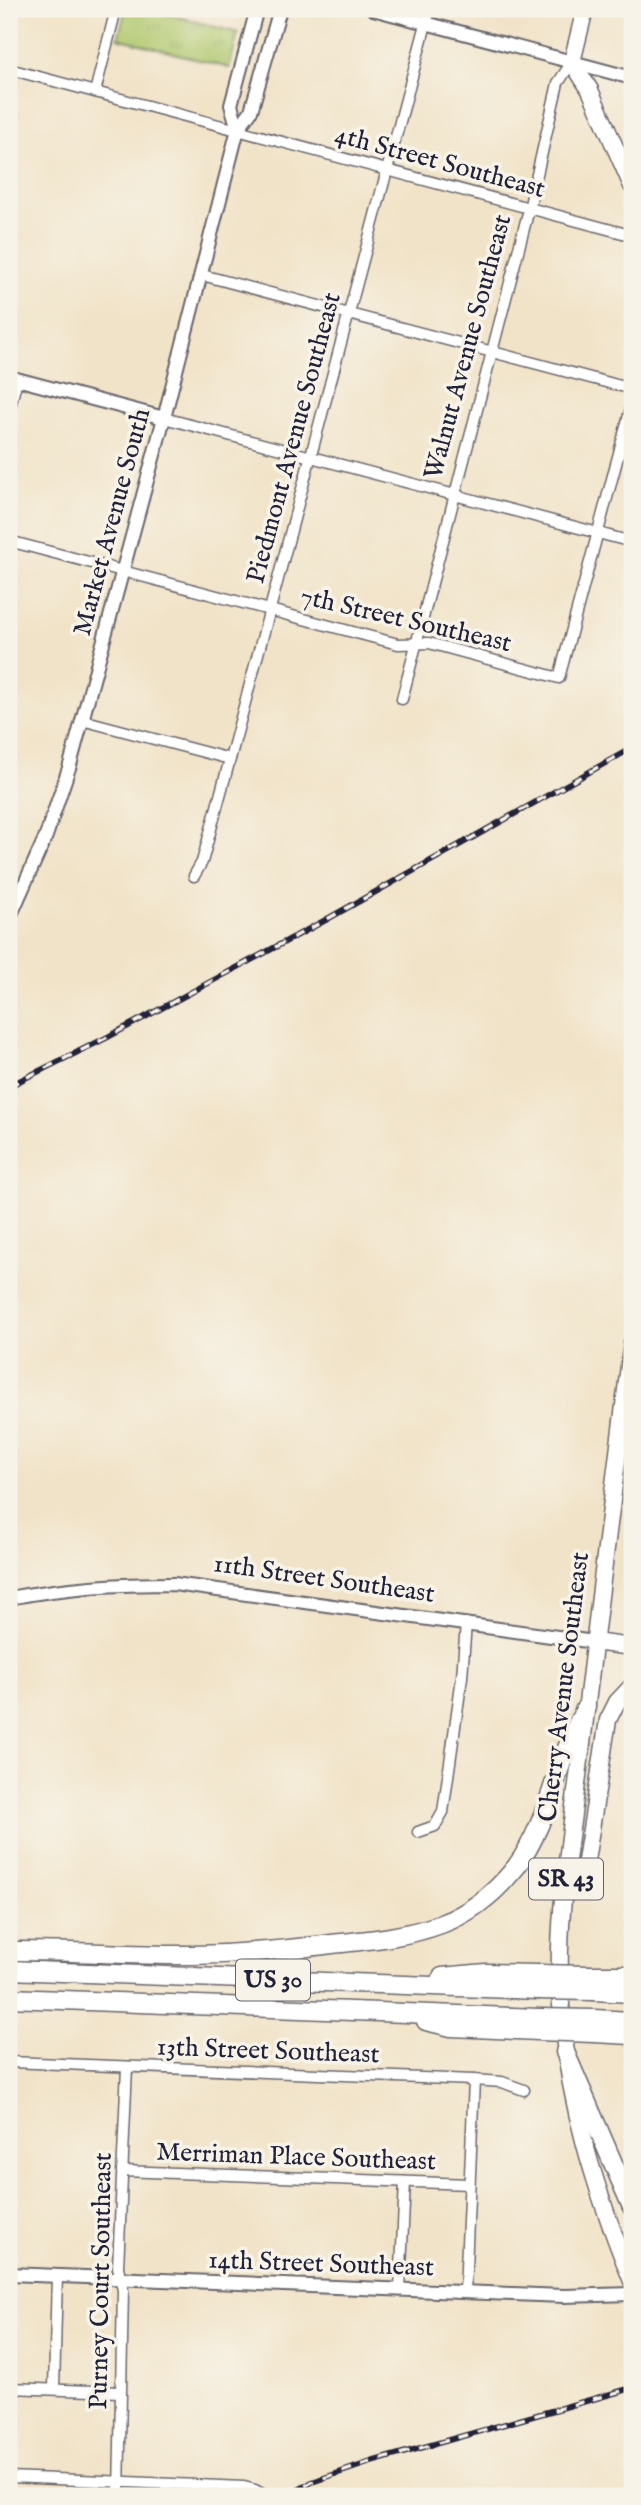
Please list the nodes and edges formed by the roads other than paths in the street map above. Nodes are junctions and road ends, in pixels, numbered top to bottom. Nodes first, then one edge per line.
1 (116, 9) edge
2 (257, 9) edge
3 (280, 9) edge
4 (373, 9) edge
5 (430, 9) edge
6 (585, 9) edge
7 (426, 23) junction
8 (572, 62) junction
9 (9, 69) edge
10 (240, 70) junction
11 (262, 75) junction
12 (632, 78) edge
13 (95, 92) junction
14 (238, 129) junction
15 (387, 170) junction
16 (632, 186) edge
17 (529, 209) junction
18 (630, 235) dead end
19 (202, 275) junction
20 (350, 313) junction
21 (493, 351) junction
22 (13, 378) edge
23 (632, 389) edge
24 (632, 404) edge
25 (9, 411) edge
26 (164, 418) junction
27 (311, 457) junction
28 (454, 494) junction
29 (598, 533) junction
30 (9, 541) edge
31 (632, 542) edge
32 (122, 573) junction
33 (270, 611) junction
34 (417, 643) junction
35 (402, 699) dead end
36 (82, 720) junction
37 (230, 759) junction
38 (194, 876) dead end
39 (9, 919) edge
40 (632, 1342) edge
41 (9, 1598) edge
42 (466, 1623) junction
43 (594, 1642) junction
44 (632, 1647) edge
45 (632, 1686) edge
46 (586, 1707) junction
47 (418, 1832) dead end
48 (564, 1898) junction
49 (9, 1951) edge
50 (9, 1970) edge
51 (632, 1975) edge
52 (591, 1983) junction
53 (632, 1993) edge
54 (9, 1998) edge
55 (632, 2021) edge
56 (594, 2026) junction
57 (632, 2035) edge
58 (565, 2052) junction
59 (9, 2062) edge
60 (127, 2067) junction
61 (474, 2080) junction
62 (524, 2090) dead end
63 (122, 2171) junction
64 (405, 2182) junction
65 (469, 2184) junction
66 (632, 2207) edge
67 (9, 2274) edge
68 (57, 2276) junction
69 (120, 2278) junction
70 (632, 2281) edge
71 (400, 2290) junction
72 (465, 2292) junction
73 (632, 2294) edge
74 (9, 2388) edge
75 (54, 2389) junction
76 (120, 2392) junction
77 (9, 2477) edge
78 (119, 2482) junction
79 (264, 2495) edge
80 (119, 2496) edge

1 - 13 street
2 - 10 street, Market Avenue South
3 - 11 street, Market Avenue South
4 - 7 street
5 - 7 street, Piedmont Avenue Southeast
6 - 8 main road, Walnut Avenue Southeast
7 - 8 street
7 - 15 street, Piedmont Avenue Southeast
8 - 12 street
8 - 16 main road
8 - 17 street, Walnut Avenue Southeast
9 - 13 street, 4th Street Southeast
10 - 11 street
10 - 14 street, Market Avenue South
11 - 14 street, Market Avenue South
13 - 14 street, 4th Street Southeast
14 - 15 street, 4th Street Southeast
14 - 19 street, Market Avenue South
15 - 17 street, 4th Street Southeast
15 - 20 street, Piedmont Avenue Southeast
17 - 18 street, 4th Street Southeast
17 - 21 street, Walnut Avenue Southeast
19 - 20 street
19 - 26 street, Market Avenue South
20 - 21 street
20 - 27 street, Piedmont Avenue Southeast
21 - 23 street
21 - 28 street, Walnut Avenue Southeast
22 - 25 street
22 - 26 street
24 - 29 street
26 - 27 street
26 - 32 street, Market Avenue South
27 - 28 street
27 - 33 street, Piedmont Avenue Southeast
28 - 29 street
28 - 34 street, Walnut Avenue Southeast
29 - 31 street
29 - 34 street, 7th Street Southeast
30 - 32 street, 7th Street Southeast
32 - 33 street, 7th Street Southeast
32 - 36 street, Market Avenue South
33 - 34 street, 7th Street Southeast
33 - 37 street, Piedmont Avenue Southeast
34 - 35 street, Walnut Avenue Southeast
36 - 37 street
36 - 39 street, Market Avenue South
37 - 38 street, Piedmont Avenue Southeast
40 - 43 main road, Cherry Avenue Southeast / SR 43
41 - 42 street, 11th Street Southeast
42 - 43 street, 11th Street Southeast
42 - 47 street
43 - 44 main road, 11th Street Southeast
43 - 46 main road, Cherry Avenue Southeast / SR 43
45 - 48 main road
46 - 48 main road, Cherry Avenue Southeast / SR 43
46 - 49 highway
48 - 58 main road, Cherry Avenue Southeast / SR 43
50 - 52 highway, US 30, bridge
51 - 52 highway
52 - 53 highway, US 30
54 - 56 highway, US 30, bridge
55 - 56 highway, US 30
56 - 57 highway
58 - 66 highway
58 - 70 main road, Cherry Avenue Southeast / SR 43
59 - 60 street, 13th Street Southeast
60 - 61 street, 13th Street Southeast
60 - 63 street, Purney Court Southeast
61 - 62 street, 13th Street Southeast
61 - 65 street
63 - 64 street, Merriman Place Southeast
63 - 69 street, Purney Court Southeast
64 - 65 street, Merriman Place Southeast
64 - 71 street
65 - 72 street
67 - 68 street, 14th Street Southeast
68 - 69 street, 14th Street Southeast
68 - 75 street
69 - 71 street, 14th Street Southeast
69 - 76 street, Purney Court Southeast
71 - 72 street, 14th Street Southeast
72 - 73 street, 14th Street Southeast
74 - 75 street
75 - 76 street
76 - 78 street, Purney Court Southeast
77 - 78 street
78 - 79 street
78 - 80 street, Purney Court Southeast

